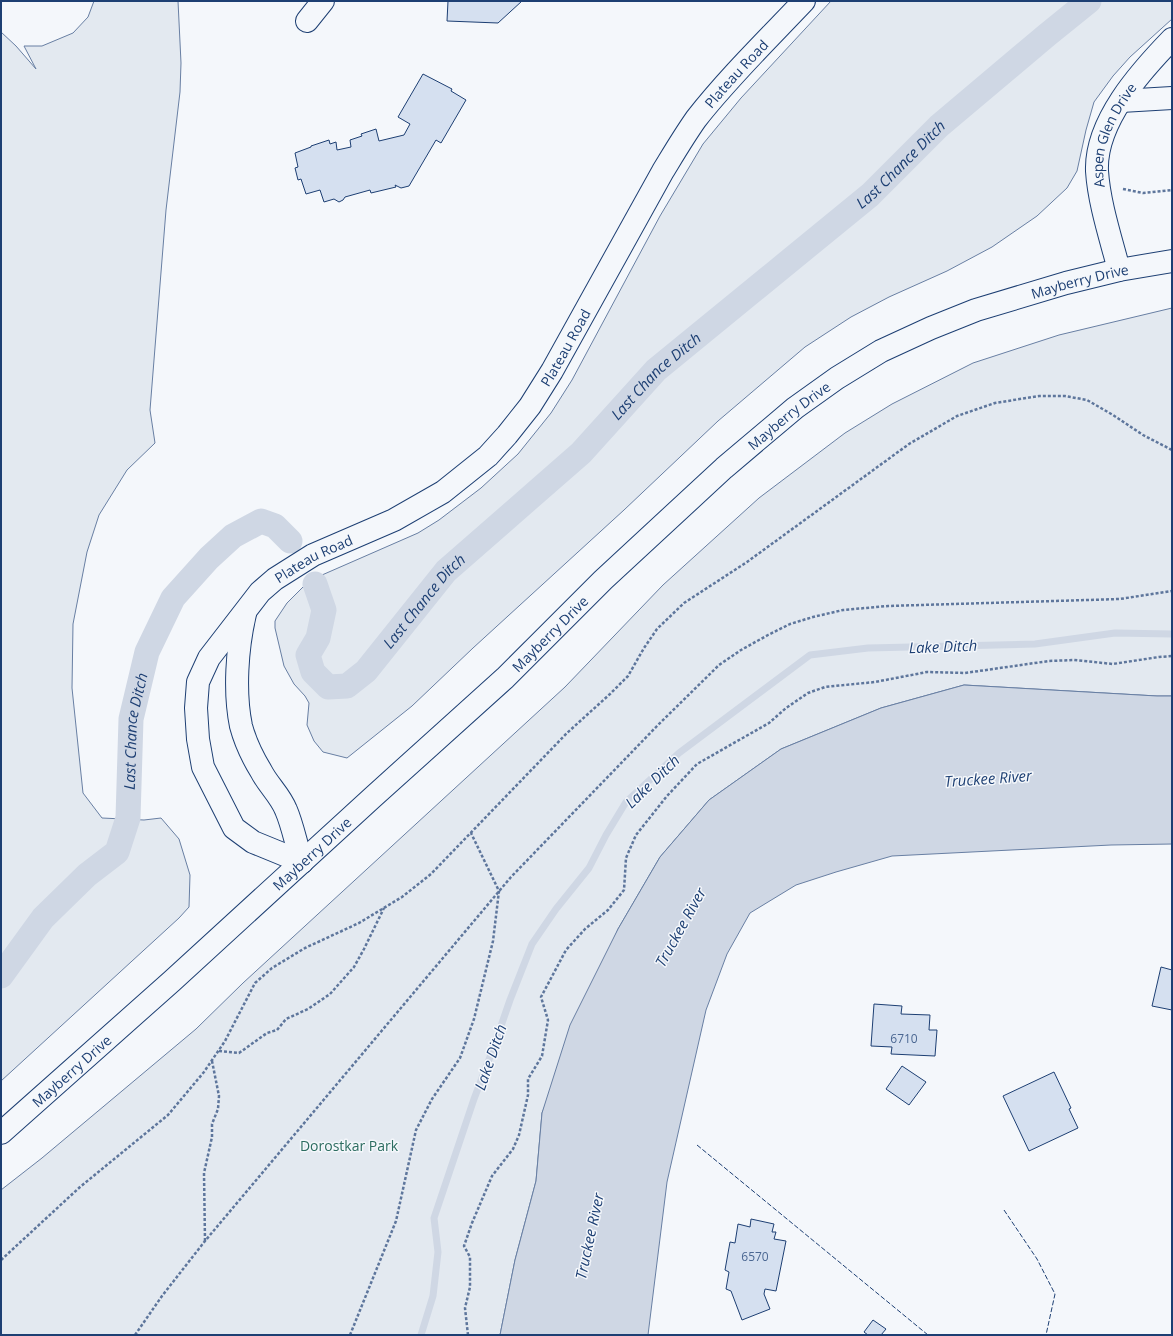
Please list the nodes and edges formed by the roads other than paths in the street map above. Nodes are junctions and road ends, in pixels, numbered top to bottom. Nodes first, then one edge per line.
1 (323, 1) edge
2 (804, 1) edge
3 (307, 21) dead end
4 (1172, 39) edge
5 (1172, 65) edge
6 (1146, 67) junction
7 (1172, 98) edge
8 (1121, 101) junction
9 (1172, 261) edge
10 (1119, 270) junction
11 (246, 611) junction
12 (302, 862) junction
13 (1, 1133) edge

1 - 3 street
2 - 11 street, Plateau Road
4 - 6 street, Aspen Glen Drive
5 - 6 street
6 - 8 street, Aspen Glen Drive
7 - 8 street
8 - 10 street, Aspen Glen Drive
9 - 10 street, Mayberry Drive
10 - 12 street, Mayberry Drive
11 - 12 street, Plateau Road
11 - 12 street, Plateau Road
12 - 13 street, Mayberry Drive

